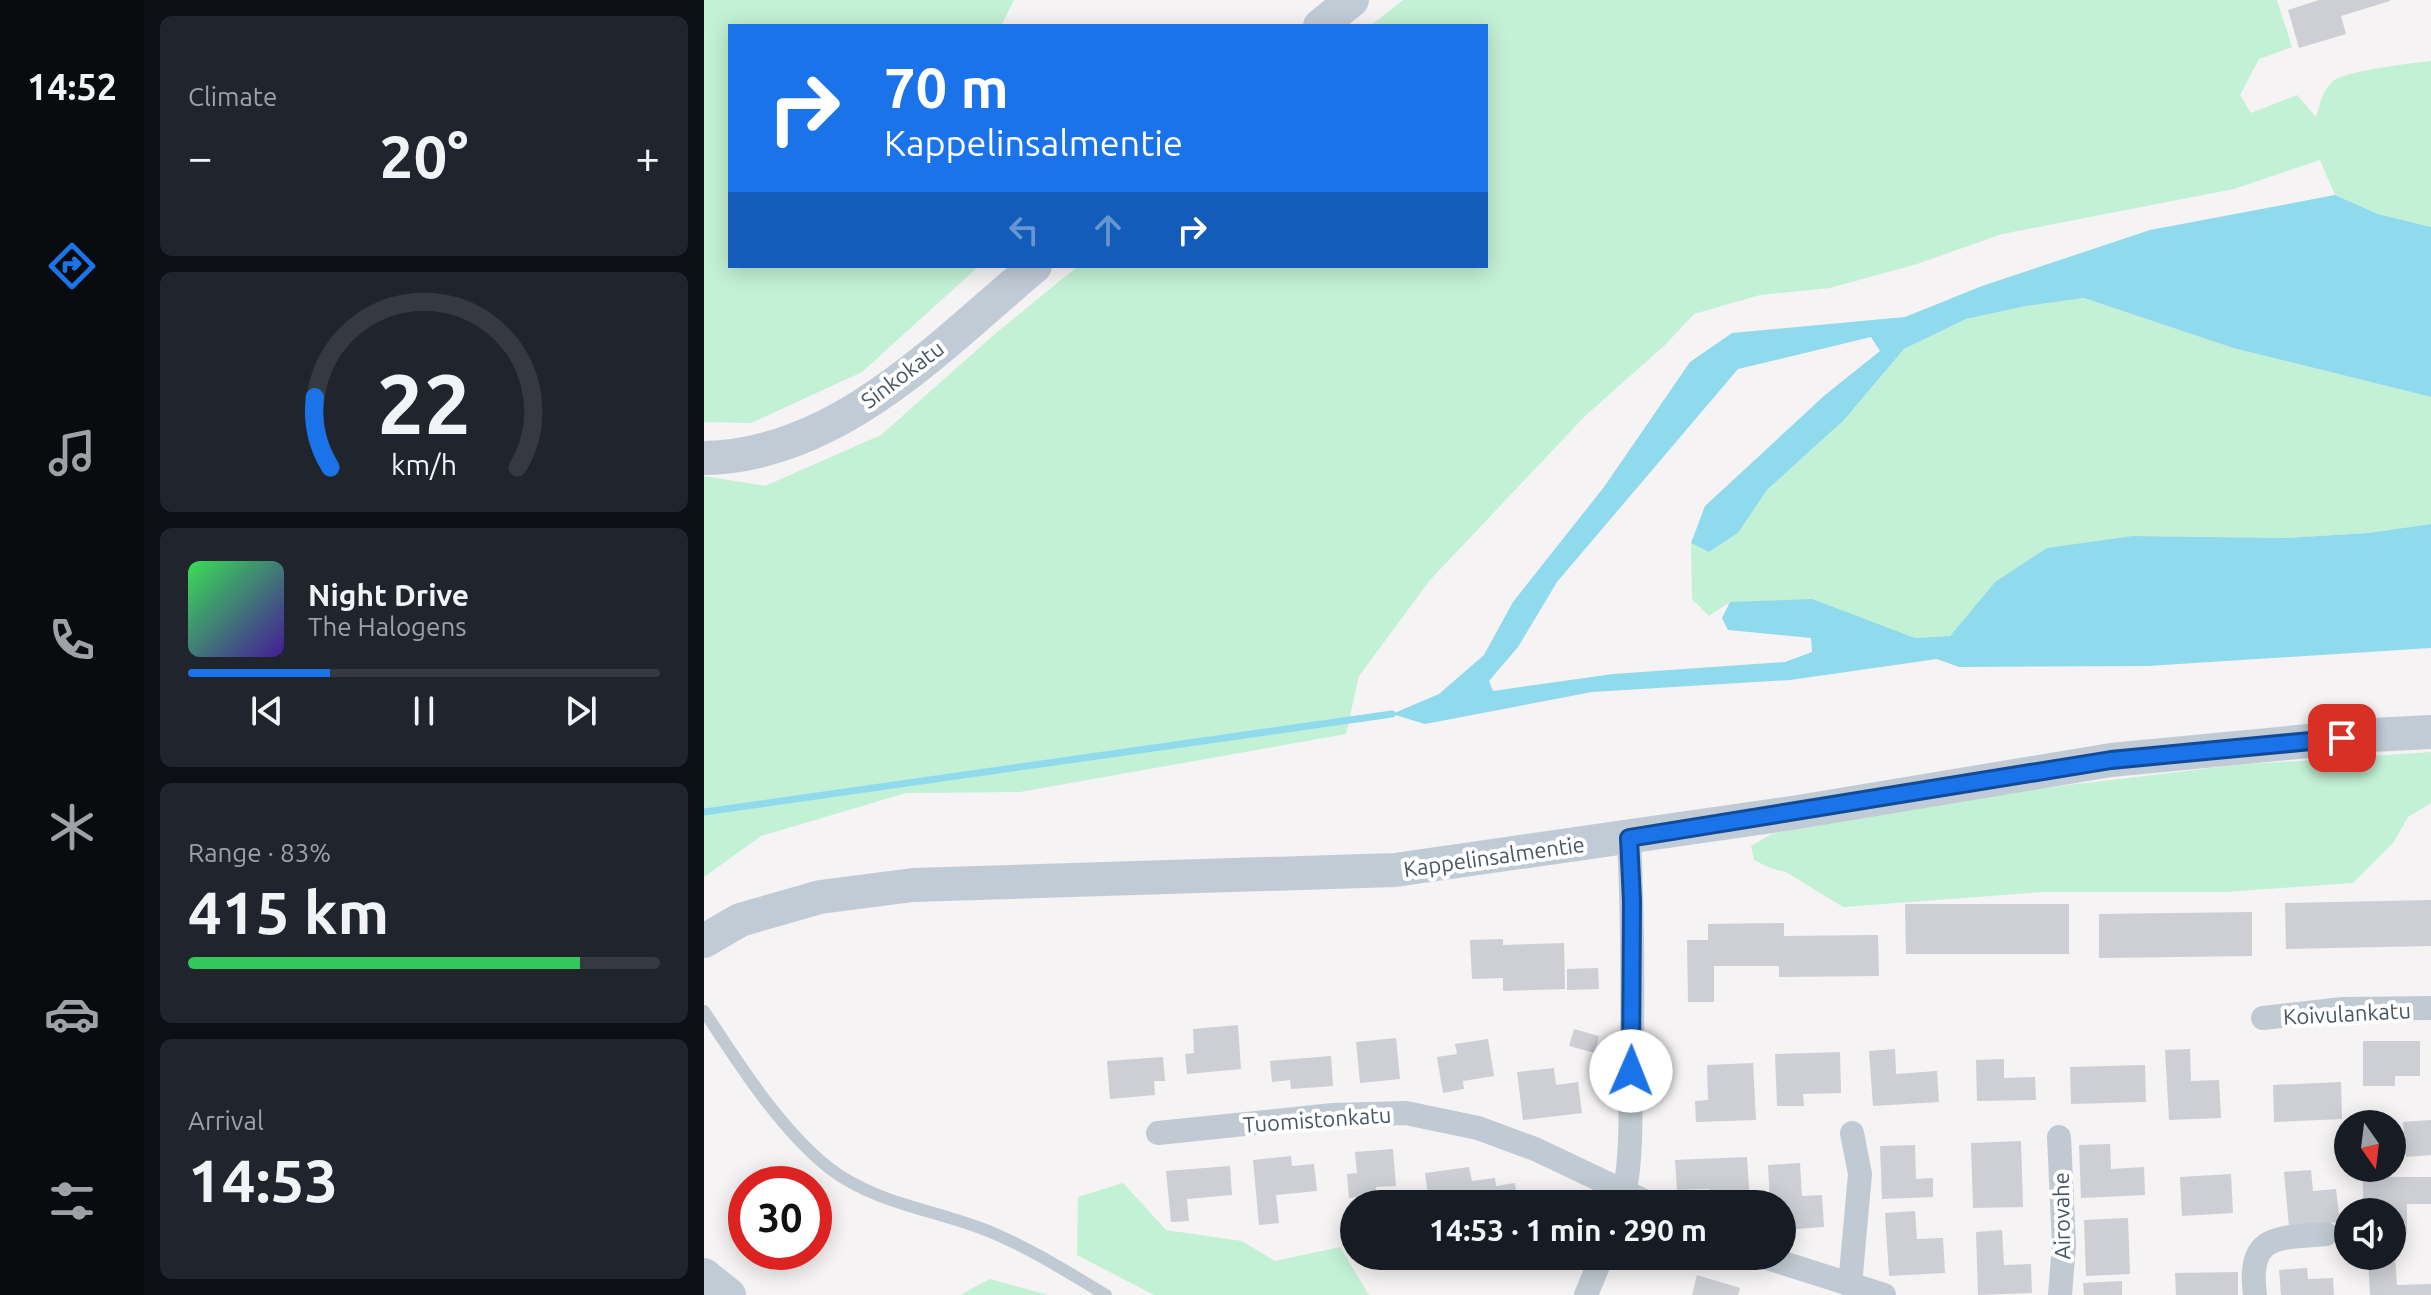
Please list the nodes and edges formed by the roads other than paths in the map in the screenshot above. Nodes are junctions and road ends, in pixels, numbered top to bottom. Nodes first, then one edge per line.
1 (1352, 0) edge
2 (1322, 24) edge
3 (1033, 268) edge
4 (704, 458) edge
5 (2431, 732) edge
6 (1629, 838) junction
7 (704, 941) edge
8 (2431, 1008) edge
9 (704, 1011) edge
10 (2263, 1018) dead end
11 (1158, 1133) dead end
12 (1852, 1133) dead end
13 (2059, 1137) dead end
14 (1611, 1190) edge
15 (1624, 1190) edge
16 (2326, 1234) dead end
17 (1796, 1267) edge
18 (1596, 1270) edge
19 (704, 1275) edge
20 (1850, 1285) junction
21 (729, 1295) edge
22 (1106, 1295) edge
23 (1586, 1295) edge
24 (1884, 1295) edge
25 (2060, 1295) edge
26 (2255, 1295) edge

1 - 2 street
3 - 4 street, Sinkokatu
5 - 6 street, Kappelinsalmentie
6 - 7 street, Kappelinsalmentie
6 - 15 street
8 - 10 street, Koivulankatu
9 - 22 lane
11 - 14 street, Tuomistonkatu
12 - 20 street
13 - 25 street, Airovahe
16 - 26 street
17 - 20 street
18 - 23 street
19 - 21 street
20 - 24 street

